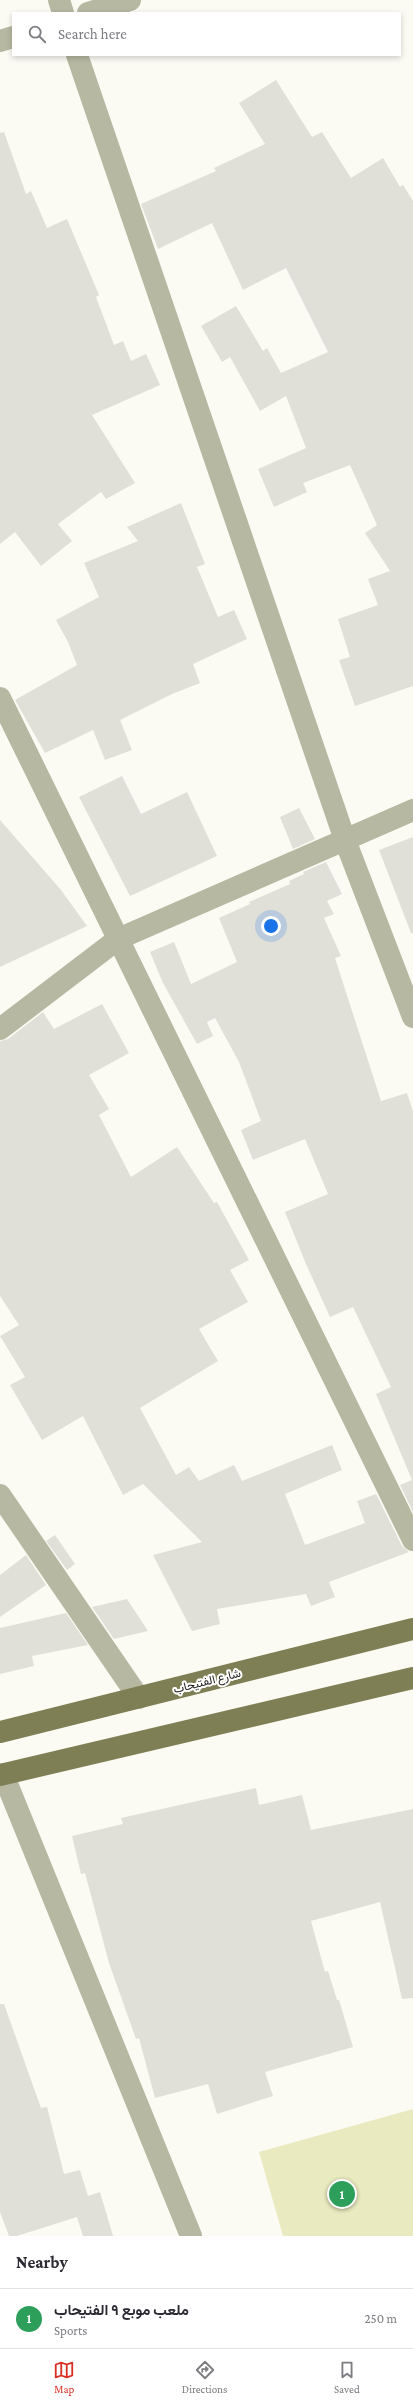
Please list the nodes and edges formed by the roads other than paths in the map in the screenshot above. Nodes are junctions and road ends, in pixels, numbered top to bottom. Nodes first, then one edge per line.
1 (58, 0) edge
2 (130, 0) edge
3 (63, 12) edge
4 (91, 12) edge
5 (12, 37) edge
6 (0, 41) edge
7 (77, 56) edge
8 (0, 698) edge
9 (413, 810) edge
10 (345, 840) junction
11 (118, 939) junction
12 (413, 1017) edge
13 (0, 1029) edge
14 (0, 1495) edge
15 (413, 1540) edge
16 (413, 1629) edge
17 (413, 1678) edge
18 (139, 1698) junction
19 (0, 1732) edge
20 (1, 1775) edge
21 (191, 2236) edge

1 - 3 street
2 - 4 street
5 - 6 street
7 - 10 street
8 - 11 street
9 - 10 street
10 - 11 street
10 - 12 street
11 - 13 street
11 - 15 street
14 - 18 street
16 - 18 main road, شارع الفتيحاب
17 - 20 main road
18 - 19 main road, شارع الفتيحاب
20 - 21 street

